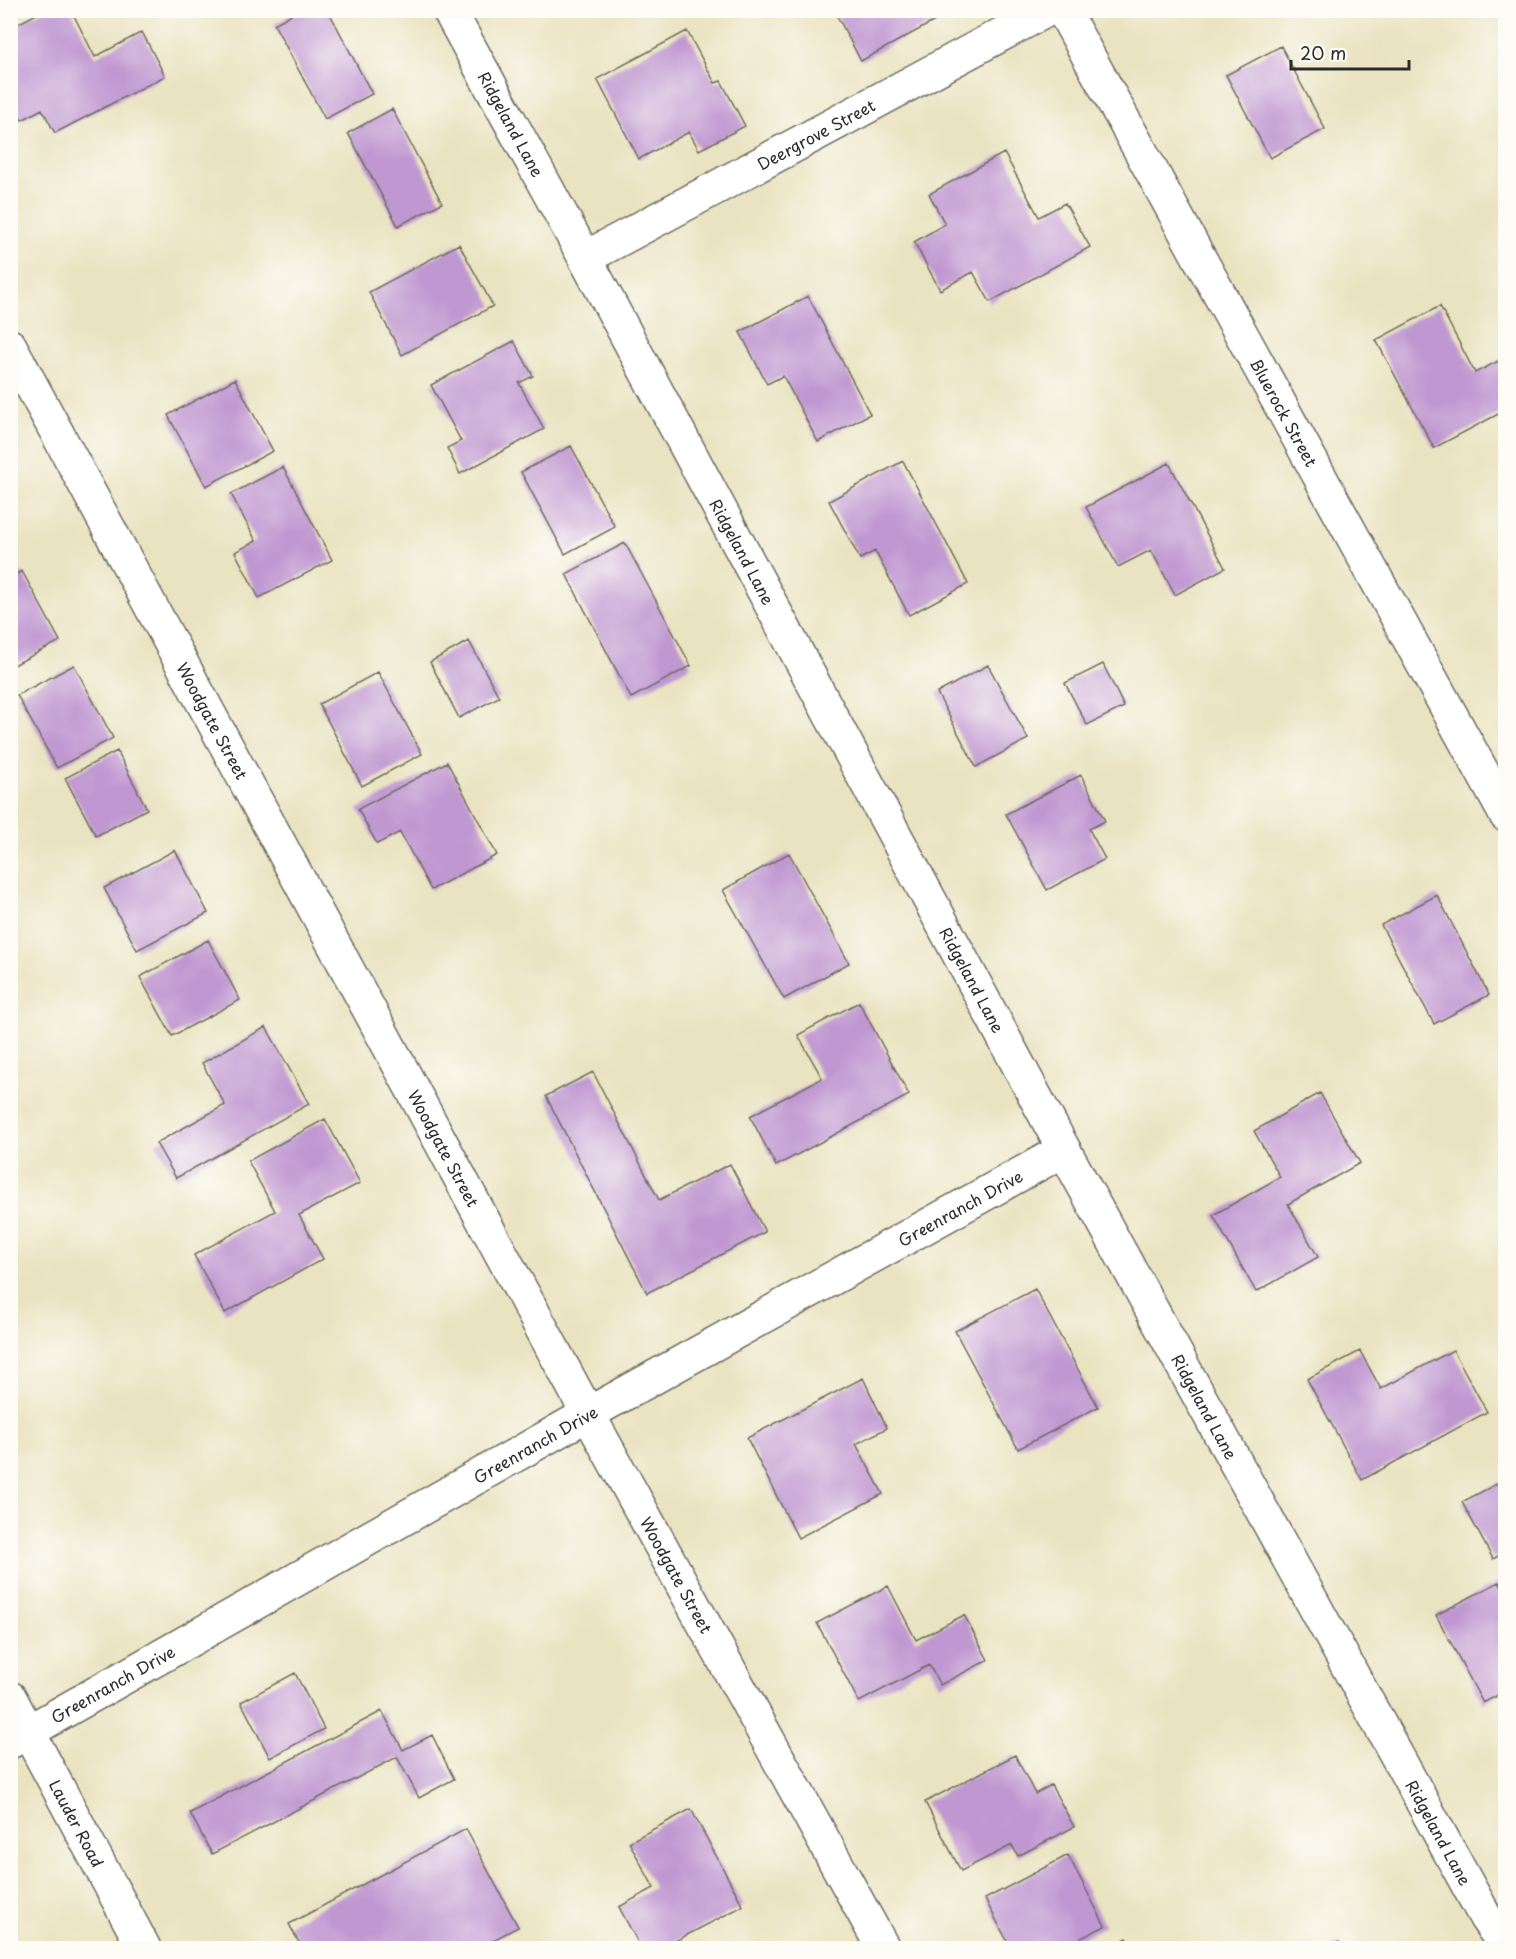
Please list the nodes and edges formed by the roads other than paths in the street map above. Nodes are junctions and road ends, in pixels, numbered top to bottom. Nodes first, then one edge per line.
1 (448, 10) edge
2 (1047, 10) edge
3 (1063, 10) edge
4 (585, 258) junction
5 (10, 346) edge
6 (1506, 814) edge
7 (1064, 1150) junction
8 (588, 1414) junction
9 (10, 1698) edge
10 (20, 1737) edge
11 (1506, 1947) edge
12 (144, 1948) edge
13 (883, 1948) edge

1 - 4 street, Ridgeland Lane
2 - 4 street, Deergrove Street
3 - 6 street, Bluerock Street
4 - 7 street, Ridgeland Lane
5 - 8 street, Woodgate Street
7 - 8 street, Greenranch Drive
7 - 11 street, Ridgeland Lane
8 - 10 street, Greenranch Drive
8 - 13 street, Woodgate Street
9 - 10 street, Lauder Road
10 - 12 street, Lauder Road

